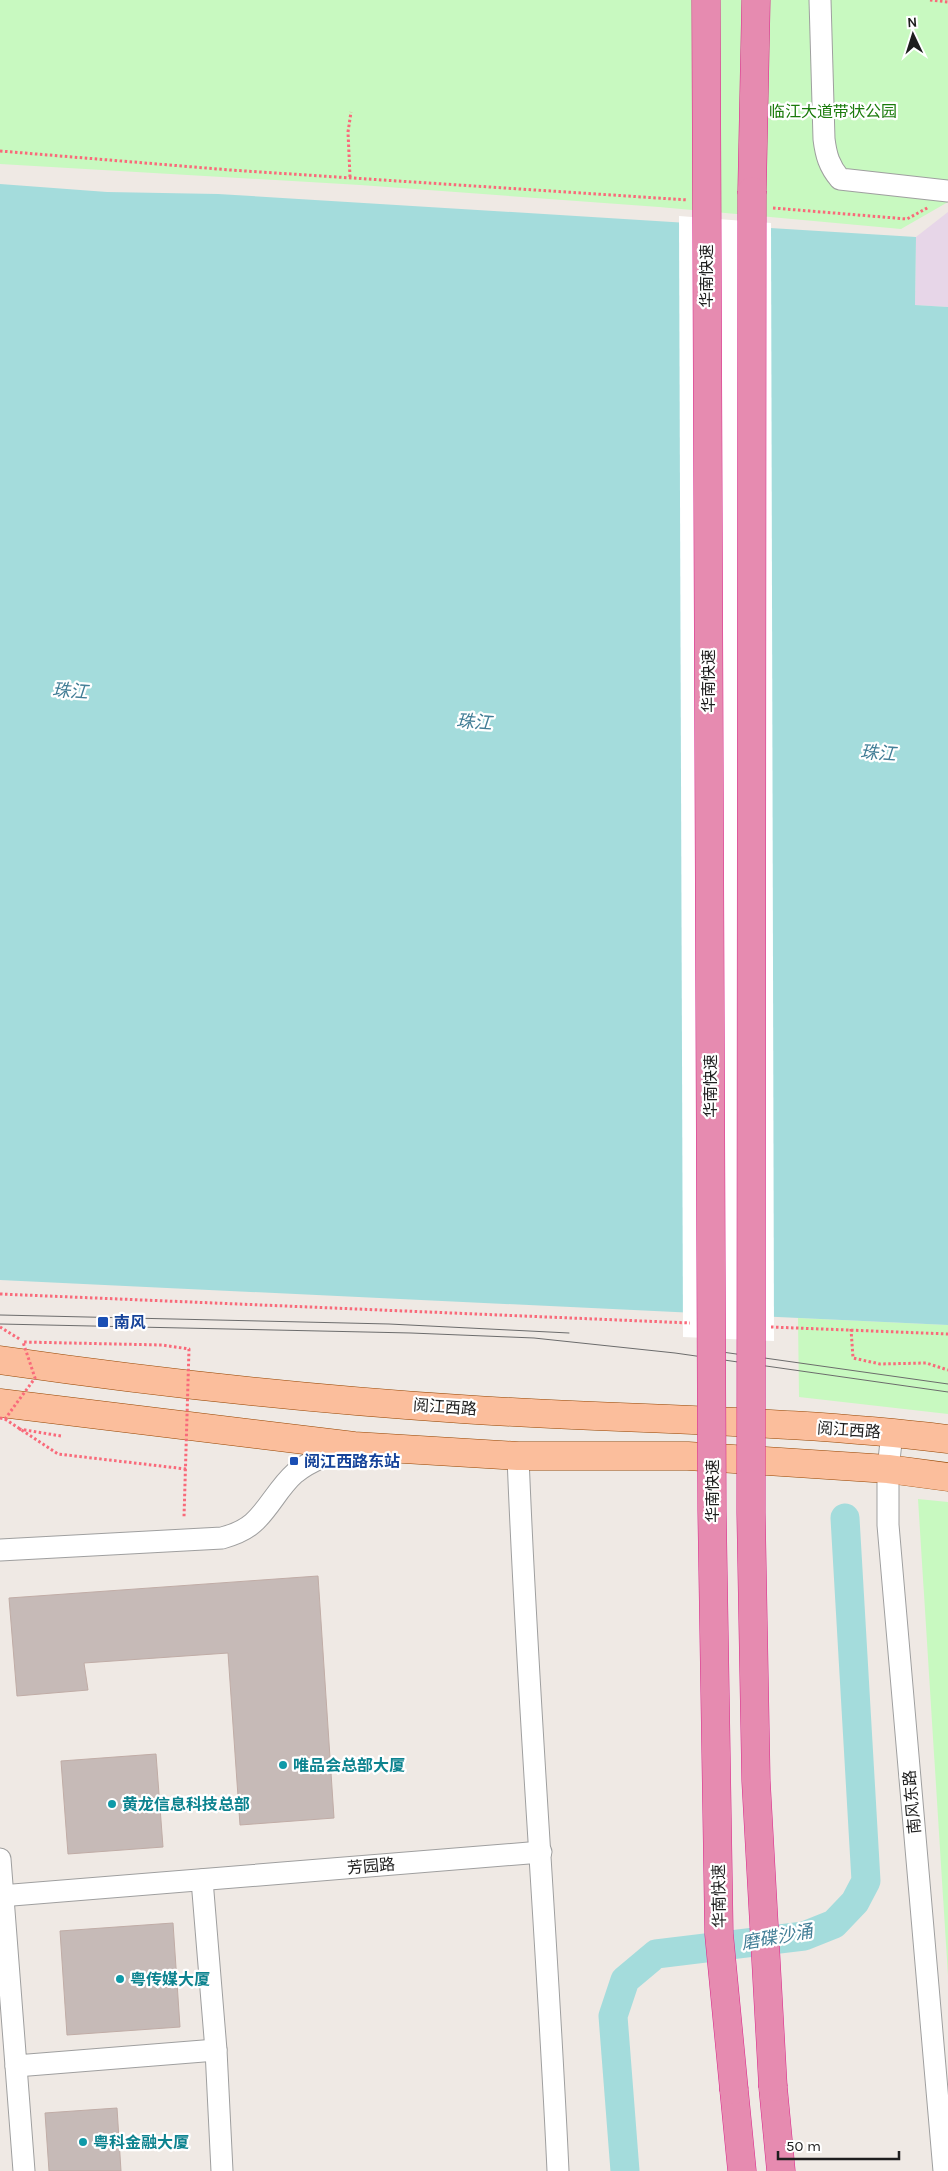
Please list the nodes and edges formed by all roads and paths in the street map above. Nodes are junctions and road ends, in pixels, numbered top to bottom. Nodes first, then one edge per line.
1 (706, 0) edge
2 (756, 0) edge
3 (820, 0) edge
4 (930, 0) edge
5 (948, 2) edge
6 (350, 112) dead end
7 (0, 151) edge
8 (350, 177) junction
9 (948, 191) edge
10 (692, 201) dead end
11 (931, 206) dead end
12 (770, 207) dead end
13 (0, 1294) edge
14 (693, 1323) dead end
15 (762, 1326) dead end
16 (0, 1327) edge
17 (851, 1329) junction
18 (948, 1334) edge
19 (23, 1342) junction
20 (0, 1360) edge
21 (948, 1370) edge
22 (3, 1411) edge
23 (0, 1418) edge
24 (19, 1429) dead end
25 (892, 1433) junction
26 (60, 1436) dead end
27 (948, 1439) edge
28 (354, 1446) junction
29 (518, 1456) junction
30 (186, 1469) junction
31 (888, 1469) junction
32 (948, 1477) edge
33 (184, 1517) dead end
34 (0, 1550) edge
35 (541, 1852) junction
36 (0, 1859) edge
37 (202, 1880) junction
38 (2, 1895) edge
39 (216, 2050) junction
40 (16, 2066) junction
41 (24, 2171) edge
42 (222, 2171) edge
43 (558, 2171) edge
44 (742, 2171) edge
45 (781, 2171) edge
46 (944, 2171) edge

1 - 44 highway, 华南快速, bridge
2 - 45 highway, bridge
3 - 9 street
4 - 5 path
6 - 8 path
7 - 8 path
8 - 10 path
11 - 12 path
13 - 14 path
15 - 17 path
16 - 19 path
17 - 18 path
17 - 21 path
19 - 22 path, bridge
19 - 30 path, bridge
20 - 25 main road, 阅江西路
22 - 23 path, bridge
22 - 28 main road
22 - 30 path, bridge
24 - 26 path
25 - 27 main road, 阅江西路
25 - 31 street, 南风东路
28 - 29 main road
28 - 34 street
29 - 31 main road
29 - 35 street
30 - 33 path, bridge
31 - 32 main road
31 - 46 street, 南风东路
35 - 37 street, 芳园路
35 - 43 street
36 - 38 street
37 - 38 street, 芳园路
37 - 39 street
38 - 40 street
39 - 40 street
39 - 42 street
40 - 41 street

